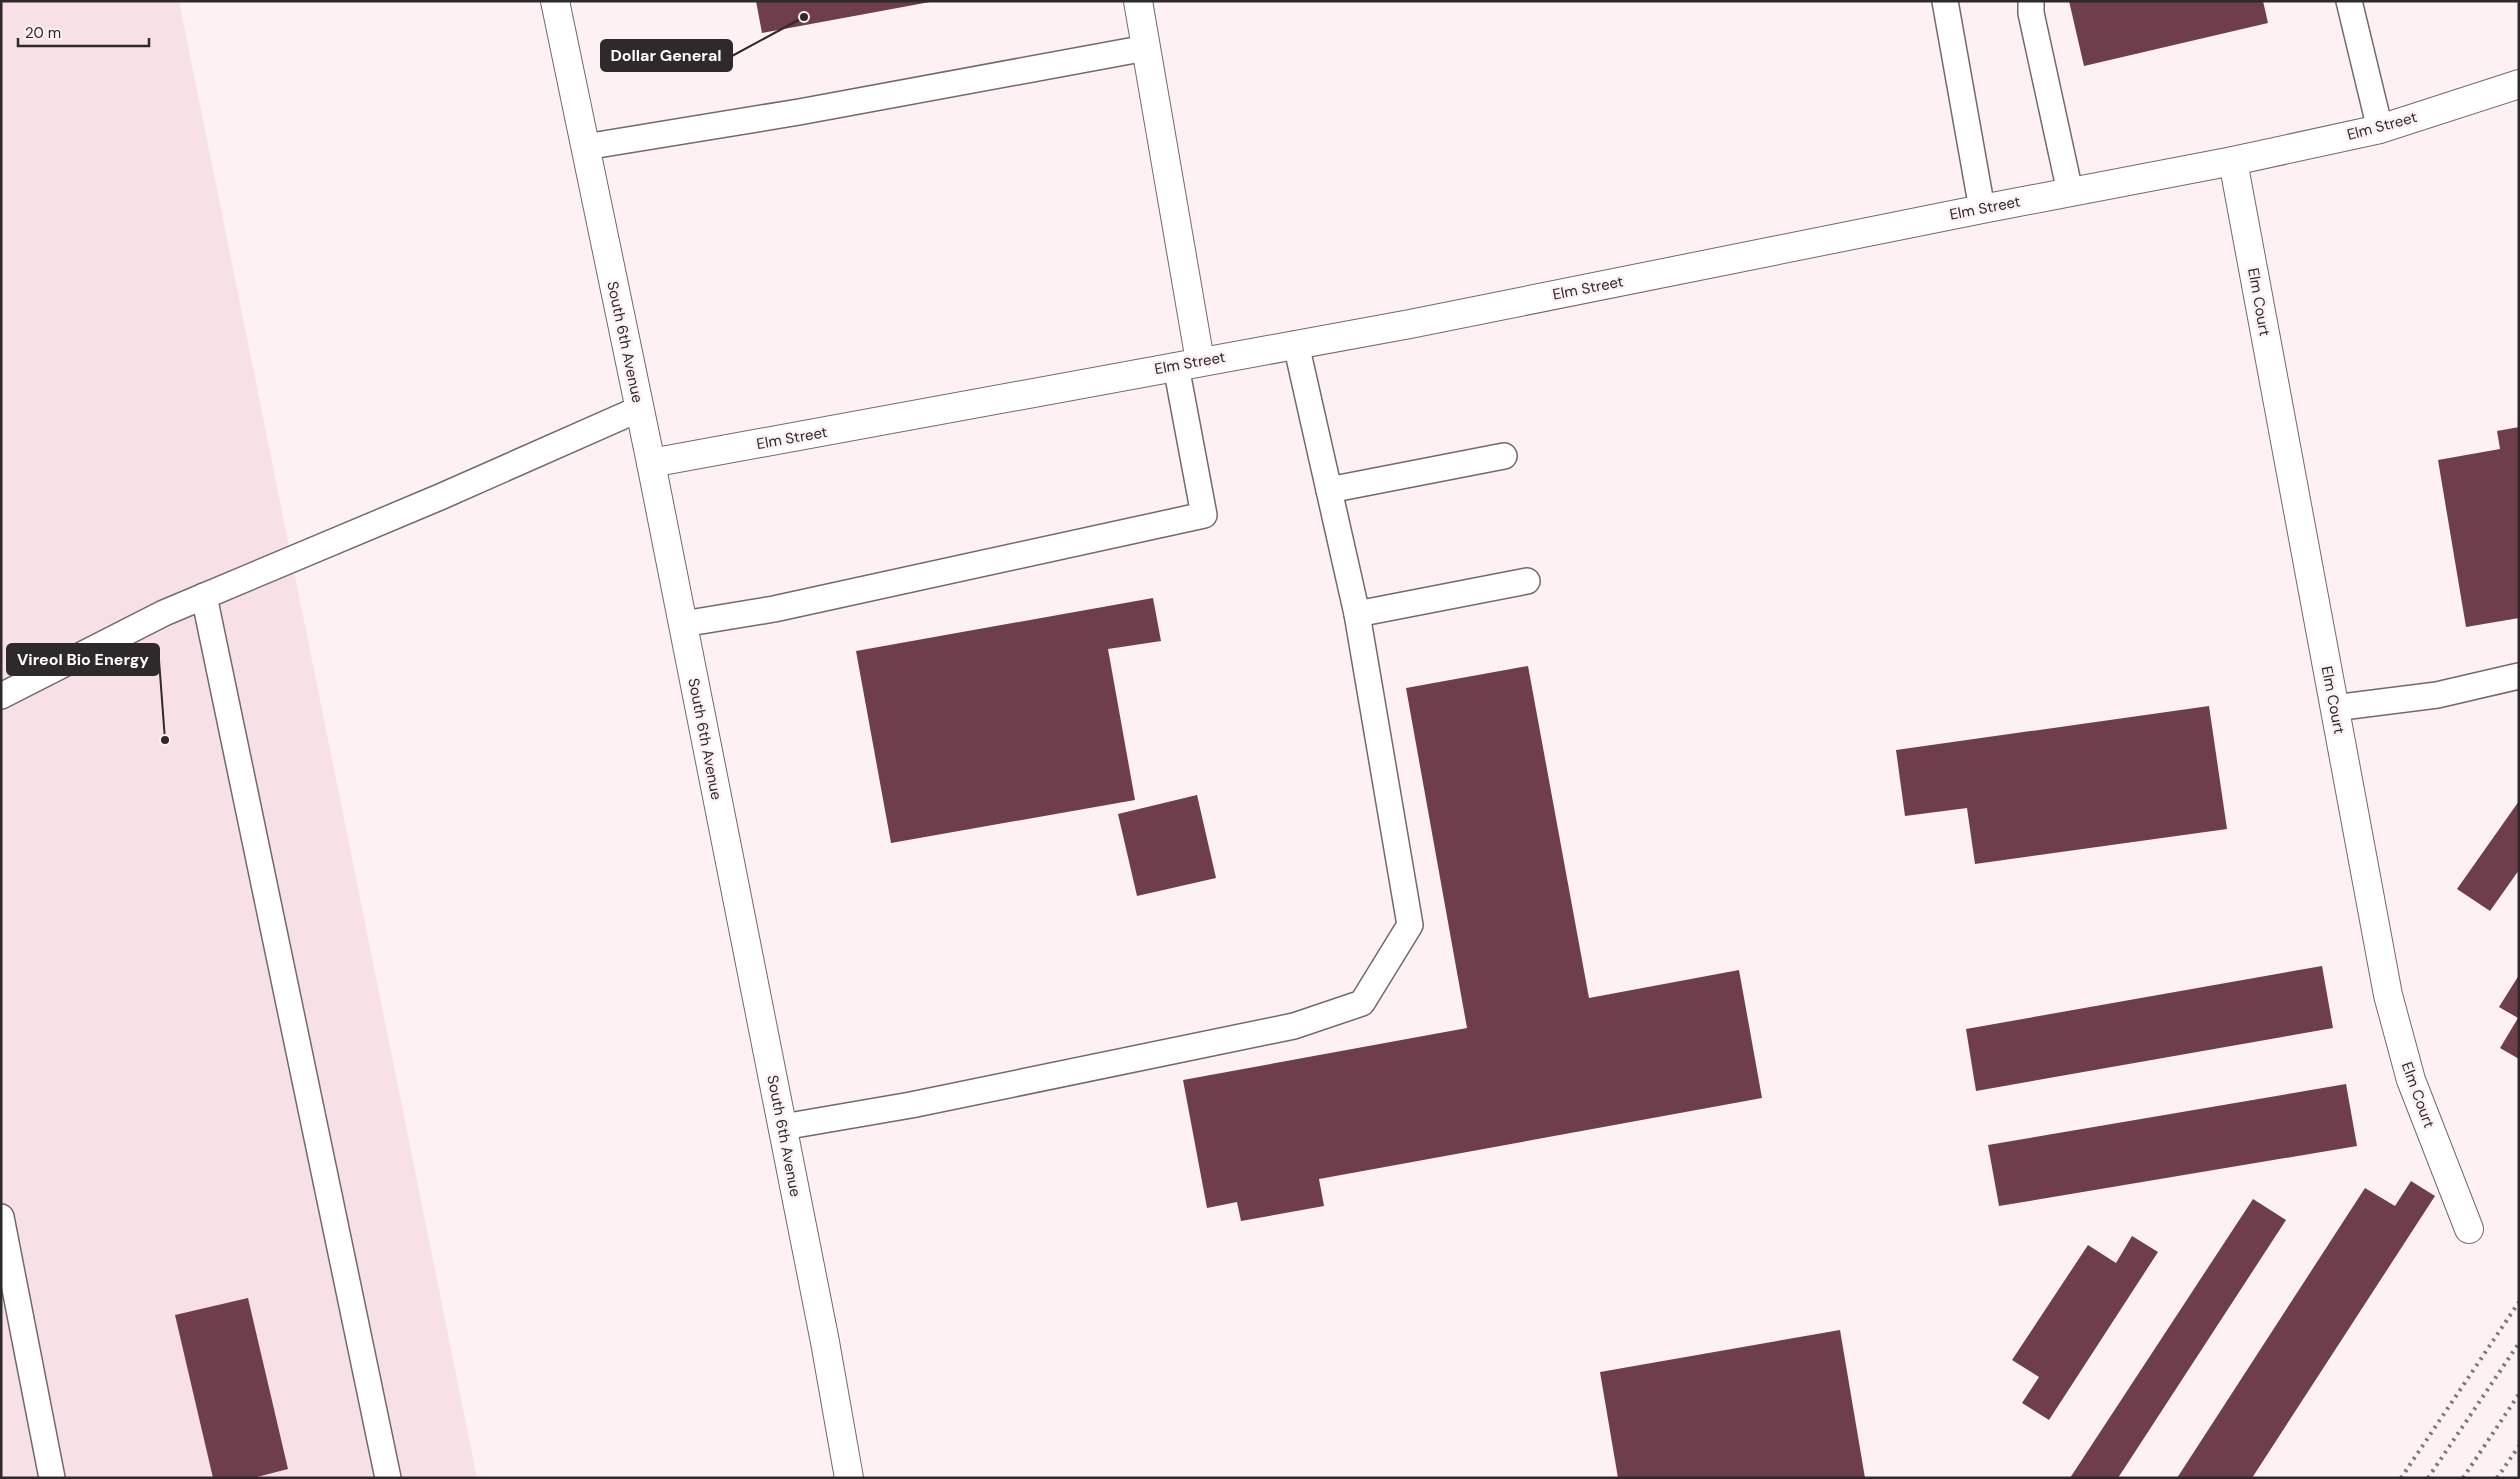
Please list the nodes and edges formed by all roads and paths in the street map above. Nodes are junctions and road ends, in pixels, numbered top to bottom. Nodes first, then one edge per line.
1 (555, 1) edge
2 (1138, 1) edge
3 (1944, 1) edge
4 (2031, 1) edge
5 (2349, 1) edge
6 (1146, 48) junction
7 (2519, 84) edge
8 (2380, 129) junction
9 (585, 147) junction
10 (2233, 161) junction
11 (2070, 192) junction
12 (1982, 208) junction
13 (1296, 344) junction
14 (1188, 364) junction
15 (639, 409) junction
16 (1504, 456) dead end
17 (650, 463) junction
18 (1329, 490) junction
19 (1527, 581) dead end
20 (204, 596) junction
21 (1357, 614) junction
22 (683, 624) junction
23 (2519, 676) edge
24 (1, 696) edge
25 (2334, 708) junction
26 (782, 1127) junction
27 (1, 1217) edge
28 (2469, 1229) dead end
29 (52, 1478) edge
30 (388, 1478) edge
31 (849, 1478) edge

1 - 9 street, South 6th Avenue
2 - 6 street
3 - 12 lane
4 - 11 lane
5 - 8 lane
6 - 9 lane
6 - 14 street
7 - 8 street, Elm Street
8 - 10 street, Elm Street
9 - 15 street, South 6th Avenue
10 - 11 street, Elm Street
10 - 25 street, Elm Court
11 - 12 street, Elm Street
12 - 13 street, Elm Street
13 - 14 street, Elm Street
13 - 18 lane
14 - 17 street, Elm Street
14 - 22 lane
15 - 17 street, South 6th Avenue
15 - 20 lane
16 - 18 lane
17 - 22 street, South 6th Avenue
18 - 21 lane
19 - 21 lane
20 - 24 lane
20 - 30 lane
21 - 26 lane
22 - 26 street, South 6th Avenue
23 - 25 lane
25 - 28 street, Elm Court
26 - 31 street, South 6th Avenue
27 - 29 lane

